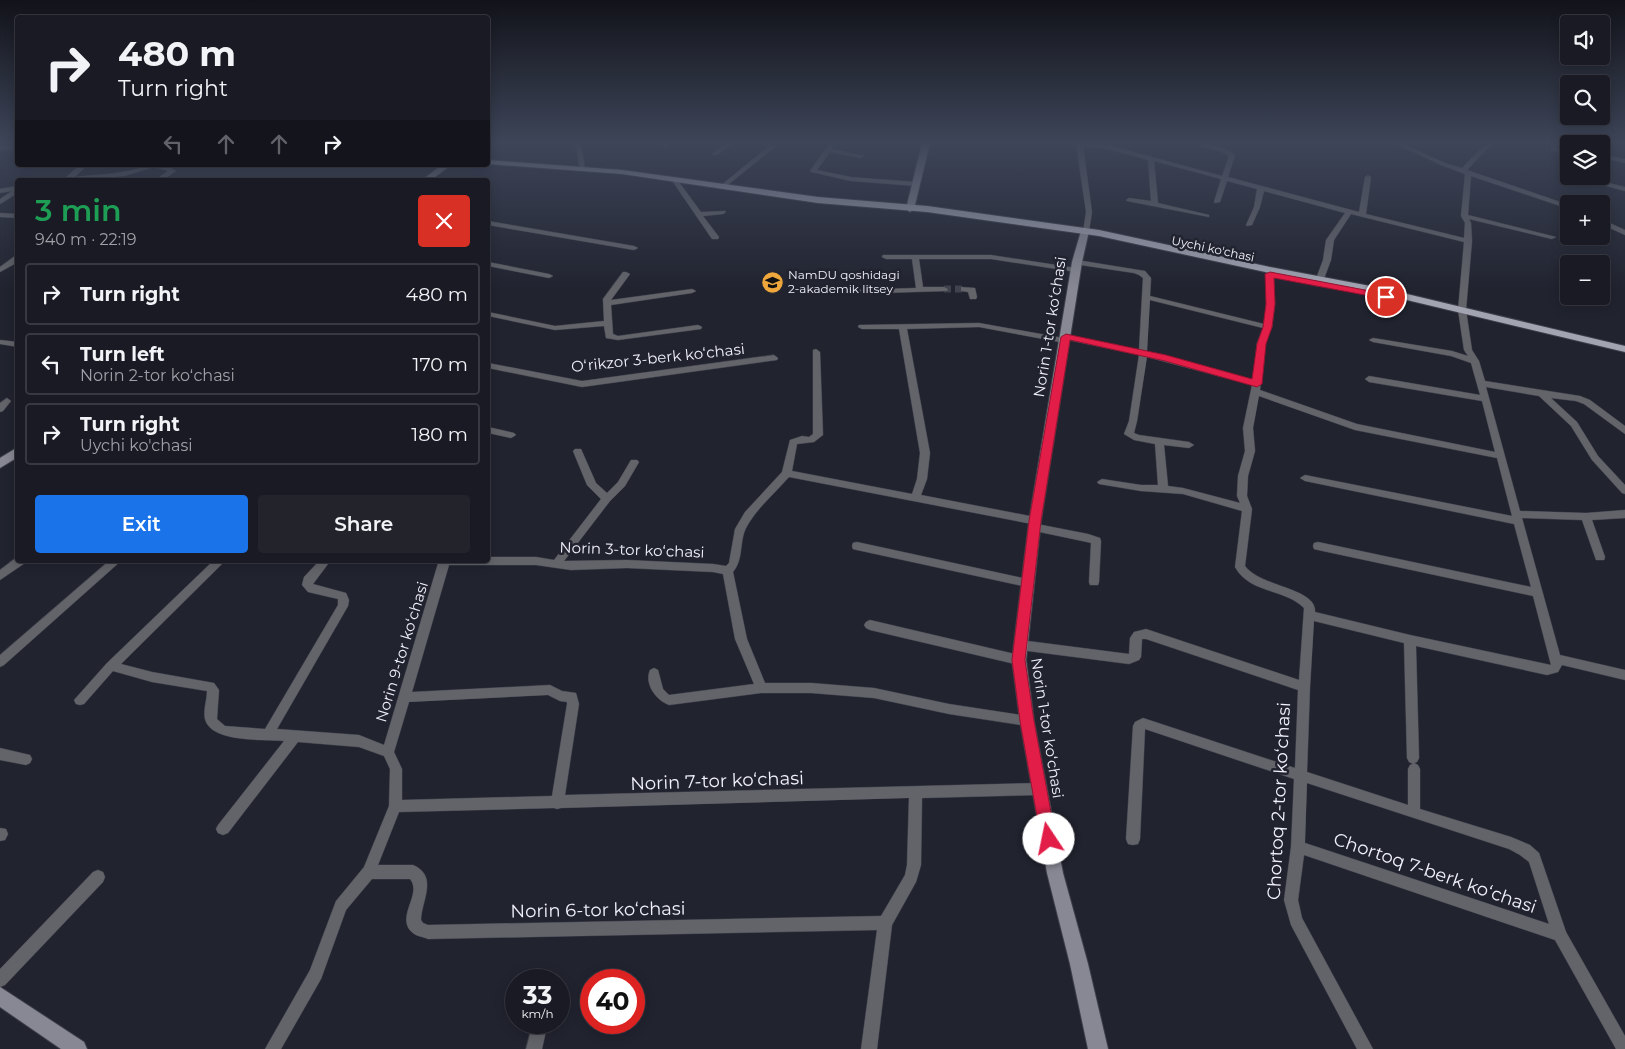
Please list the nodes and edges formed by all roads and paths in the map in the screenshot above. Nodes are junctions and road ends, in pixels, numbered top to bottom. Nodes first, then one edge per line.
1 (14, 192) edge
2 (683, 192) edge
3 (764, 192) edge
4 (914, 192) edge
5 (1085, 192) edge
6 (1154, 192) edge
7 (1219, 192) edge
8 (1260, 192) edge
9 (1278, 192) edge
10 (1366, 192) edge
11 (1465, 192) edge
12 (1524, 192) edge
13 (1129, 200) dead end
14 (0, 202) edge
15 (1217, 202) dead end
16 (1155, 204) junction
17 (1560, 204) edge
18 (910, 209) junction
19 (723, 212) dead end
20 (1349, 212) junction
21 (698, 214) junction
22 (0, 215) edge
23 (1362, 215) junction
24 (15, 216) edge
25 (1207, 216) dead end
26 (1464, 216) junction
27 (490, 223) edge
28 (1249, 225) dead end
29 (1610, 226) edge
30 (1084, 232) junction
31 (1625, 233) edge
32 (715, 237) dead end
33 (1552, 238) dead end
34 (1468, 241) junction
35 (634, 248) dead end
36 (886, 257) dead end
37 (914, 257) junction
38 (15, 260) edge
39 (490, 264) edge
40 (1076, 266) junction
41 (0, 270) edge
42 (1270, 272) junction
43 (626, 274) dead end
44 (550, 276) dead end
45 (1319, 282) junction
46 (944, 289) tunnel mouth
47 (964, 289) tunnel mouth
48 (920, 290) junction
49 (692, 291) dead end
50 (852, 292) dead end
51 (973, 297) dead end
52 (1146, 297) junction
53 (606, 303) junction
54 (1462, 312) junction
55 (490, 314) edge
56 (608, 323) junction
57 (698, 327) dead end
58 (862, 327) dead end
59 (903, 327) junction
60 (1268, 327) junction
61 (1065, 339) junction
62 (1373, 340) dead end
63 (0, 342) edge
64 (15, 344) edge
65 (1625, 349) edge
66 (816, 352) dead end
67 (1625, 353) edge
68 (1142, 354) junction
69 (774, 358) dead end
70 (1475, 361) junction
71 (490, 366) edge
72 (1369, 378) dead end
73 (1481, 383) junction
74 (1256, 387) junction
75 (1542, 394) junction
76 (1485, 399) junction
77 (8, 401) dead end
78 (0, 409) edge
79 (490, 430) edge
80 (1625, 431) edge
81 (511, 435) dead end
82 (1159, 441) junction
83 (1189, 446) dead end
84 (578, 451) dead end
85 (15, 453) edge
86 (1500, 456) junction
87 (634, 462) dead end
88 (0, 464) edge
89 (787, 473) junction
90 (1305, 478) dead end
91 (1102, 482) dead end
92 (1163, 489) junction
93 (1625, 491) edge
94 (916, 497) junction
95 (607, 498) junction
96 (1247, 509) junction
97 (1625, 514) edge
98 (1586, 516) junction
99 (1518, 518) junction
100 (1035, 524) junction
101 (857, 546) dead end
102 (1318, 546) dead end
103 (1600, 557) dead end
104 (490, 562) edge
105 (17, 563) edge
106 (114, 563) edge
107 (218, 563) edge
108 (323, 563) edge
109 (443, 563) edge
110 (557, 563) junction
111 (0, 566) edge
112 (11, 568) junction
113 (728, 572) junction
114 (0, 576) edge
115 (1094, 582) dead end
116 (1027, 583) junction
117 (1539, 593) junction
118 (1310, 615) junction
119 (870, 625) dead end
120 (1410, 640) junction
121 (1020, 645) junction
122 (1556, 659) junction
123 (1019, 660) junction
124 (0, 662) edge
125 (111, 666) junction
126 (654, 673) dead end
127 (1625, 676) edge
128 (1304, 687) junction
129 (761, 688) junction
130 (405, 697) junction
131 (80, 700) dead end
132 (1027, 721) junction
133 (268, 734) junction
134 (295, 736) junction
135 (388, 752) junction
136 (0, 754) edge
137 (26, 759) dead end
138 (1300, 776) junction
139 (1040, 789) junction
140 (916, 792) junction
141 (557, 803) junction
142 (395, 806) junction
143 (1414, 812) junction
144 (223, 829) dead end
145 (1133, 839) dead end
146 (1298, 846) junction
147 (369, 872) junction
148 (98, 877) dead end
149 (885, 923) junction
150 (1560, 934) junction
151 (0, 980) edge
152 (0, 996) edge
153 (538, 1034) edge
154 (77, 1049) edge
155 (273, 1049) edge
156 (534, 1049) edge
157 (869, 1049) edge
158 (1098, 1049) edge
159 (1365, 1049) edge
160 (1624, 1049) edge

1 - 14 street
2 - 21 street
3 - 18 main road, Uychi ko'chasi
4 - 18 street
5 - 30 street
6 - 16 street
7 - 15 street
8 - 28 street
9 - 20 street
10 - 23 street
11 - 26 street
12 - 17 street
13 - 16 street
16 - 25 street
18 - 30 main road, Uychi ko'chasi
19 - 21 street
20 - 23 street
20 - 45 street
21 - 32 street
22 - 24 street
23 - 34 street
26 - 33 street
26 - 34 street
27 - 35 street
29 - 31 street
30 - 40 street, Norin 1-tor koʻchasi
30 - 42 main road, Uychi ko'chasi
34 - 54 street
36 - 37 street
37 - 40 street
37 - 48 street
38 - 41 street
39 - 44 street
40 - 52 street
40 - 61 street, Norin 1-tor koʻchasi
42 - 45 main road, Uychi ko'chasi
42 - 60 street
43 - 53 street
45 - 54 main road, Uychi ko'chasi
46 - 48 street
47 - 51 street
48 - 50 street
49 - 53 street
52 - 60 street
52 - 68 street
53 - 56 street
54 - 65 main road, Uychi ko'chasi
54 - 67 main road, Uychi ko'chasi
54 - 70 street
55 - 56 street
56 - 57 street
58 - 59 street
59 - 61 street
59 - 94 street
60 - 74 street
61 - 68 street
61 - 100 street, Norin 1-tor koʻchasi
62 - 70 street
63 - 64 street
66 - 89 street
68 - 74 street
68 - 82 street
69 - 71 street, Oʻrikzor 3-berk koʻchasi
70 - 73 street
72 - 76 street
73 - 75 street
73 - 76 street
74 - 86 street
74 - 96 street
75 - 80 street
75 - 93 street
76 - 86 street
77 - 78 street
79 - 81 street
82 - 83 street
82 - 92 street
84 - 95 street
85 - 88 street
86 - 99 street
87 - 95 street
89 - 94 street
89 - 113 street
90 - 99 street
91 - 92 street
92 - 96 street
94 - 100 street
95 - 110 street
96 - 118 street
97 - 98 street
98 - 99 street
98 - 103 street
99 - 117 street
100 - 115 street
100 - 116 street, Norin 1-tor koʻchasi
101 - 116 street
102 - 117 street
104 - 110 street, Norin 3-tor koʻchasi
105 - 112 street
106 - 124 street
107 - 125 street
108 - 133 street
109 - 130 street, Norin 9-tor koʻchasi
110 - 113 street, Norin 3-tor koʻchasi
111 - 112 street
112 - 114 street
113 - 129 street
116 - 121 street, Norin 1-tor koʻchasi
117 - 122 street
118 - 120 street
118 - 128 street, Chortoq 2-tor koʻchasi
119 - 123 street
120 - 122 street
120 - 143 street
121 - 123 street, Norin 1-tor koʻchasi
121 - 128 street, Chortoq 2-tor koʻchasi
122 - 127 street
123 - 132 street, Norin 1-tor koʻchasi
125 - 131 street
125 - 133 street
126 - 129 street
128 - 138 street, Chortoq 2-tor koʻchasi
129 - 132 street
130 - 135 street, Norin 9-tor koʻchasi
130 - 141 street
132 - 139 street, Norin 1-tor koʻchasi
133 - 134 street
134 - 135 street
134 - 144 street
135 - 142 street
136 - 137 street
138 - 143 street, Chortoq 7-berk koʻchasi
138 - 145 street, Chortoq 7-berk koʻchasi
138 - 146 street, Chortoq 2-tor koʻchasi
139 - 140 street, Norin 7-tor koʻchasi
139 - 158 street, Norin 1-tor koʻchasi
140 - 141 street, Norin 7-tor koʻchasi
140 - 149 street
141 - 142 street, Norin 7-tor koʻchasi
142 - 147 street
143 - 150 street, Chortoq 7-berk koʻchasi
146 - 150 street, Chortoq 7-berk koʻchasi
146 - 159 street, Chortoq 2-tor koʻchasi
147 - 149 street, Norin 6-tor koʻchasi
147 - 155 street
148 - 151 street
149 - 157 street
150 - 160 street, Chortoq 7-berk koʻchasi
152 - 154 street
153 - 156 street

